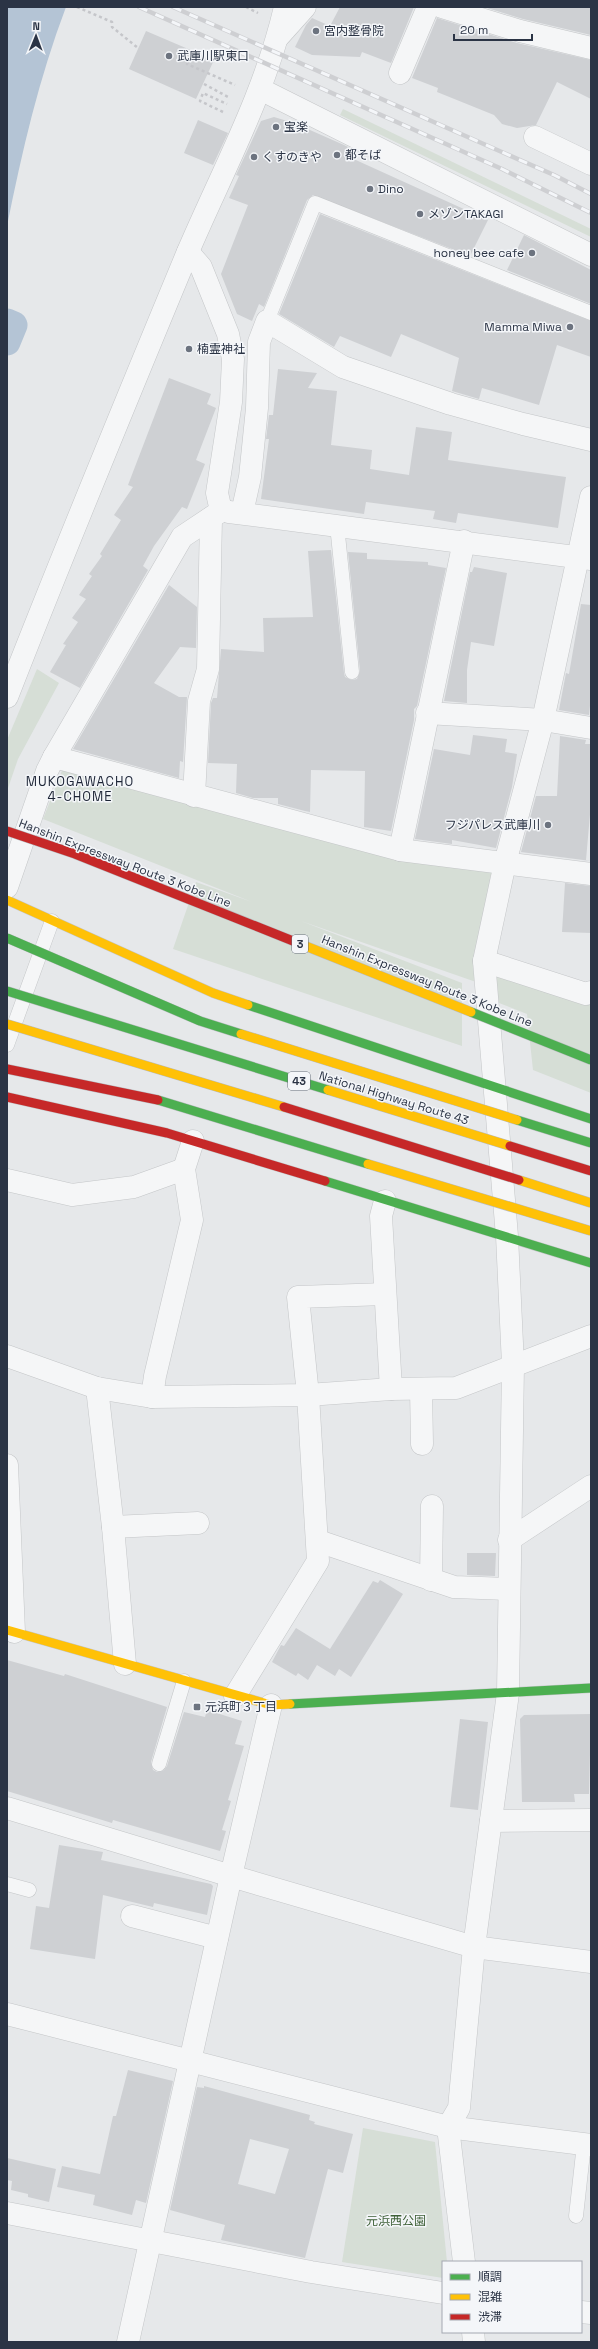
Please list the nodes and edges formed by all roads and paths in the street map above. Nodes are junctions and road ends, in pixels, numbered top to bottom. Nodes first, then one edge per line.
1 (77, 7) edge
2 (246, 7) edge
3 (285, 7) edge
4 (305, 7) edge
5 (428, 7) edge
6 (442, 7) edge
7 (253, 10) dead end
8 (278, 37) junction
9 (138, 48) dead end
10 (591, 48) edge
11 (192, 51) dead end
12 (400, 73) dead end
13 (204, 84) dead end
14 (249, 88) junction
15 (245, 122) junction
16 (536, 137) dead end
17 (591, 164) edge
18 (188, 252) junction
19 (591, 255) edge
20 (591, 313) edge
21 (267, 321) junction
22 (591, 440) edge
23 (591, 497) edge
24 (225, 514) junction
25 (337, 525) junction
26 (464, 542) junction
27 (585, 558) edge
28 (352, 672) dead end
29 (7, 697) edge
30 (427, 713) junction
31 (543, 720) junction
32 (591, 728) edge
33 (54, 757) junction
34 (194, 796) junction
35 (7, 831) edge
36 (7, 837) edge
37 (400, 850) junction
38 (505, 863) junction
39 (591, 874) edge
40 (7, 887) edge
41 (7, 900) edge
42 (52, 920) junction
43 (7, 938) edge
44 (484, 961) junction
45 (7, 991) edge
46 (591, 992) edge
47 (7, 1024) edge
48 (7, 1045) edge
49 (591, 1060) edge
50 (591, 1064) edge
51 (7, 1069) edge
52 (494, 1088) junction
53 (7, 1097) edge
54 (591, 1120) edge
55 (193, 1141) junction
56 (591, 1143) edge
57 (184, 1169) junction
58 (591, 1171) edge
59 (7, 1180) edge
60 (385, 1201) junction
61 (591, 1203) edge
62 (591, 1231) edge
63 (507, 1236) junction
64 (591, 1263) edge
65 (386, 1294) junction
66 (591, 1336) edge
67 (7, 1356) edge
68 (513, 1365) junction
69 (98, 1388) junction
70 (391, 1389) junction
71 (421, 1389) junction
72 (308, 1395) junction
73 (152, 1397) junction
74 (422, 1444) dead end
75 (7, 1465) edge
76 (591, 1486) edge
77 (432, 1506) dead end
78 (198, 1523) dead end
79 (113, 1527) junction
80 (509, 1540) junction
81 (318, 1541) junction
82 (431, 1580) junction
83 (508, 1589) junction
84 (11, 1631) edge
85 (125, 1664) junction
86 (184, 1681) junction
87 (591, 1688) edge
88 (508, 1693) junction
89 (235, 1696) junction
90 (271, 1705) junction
91 (159, 1764) dead end
92 (7, 1808) edge
93 (591, 1820) edge
94 (491, 1821) junction
95 (230, 1876) junction
96 (7, 1884) edge
97 (29, 1890) dead end
98 (132, 1916) dead end
99 (217, 1938) junction
100 (474, 1947) junction
101 (591, 1962) edge
102 (7, 2014) edge
103 (191, 2062) junction
104 (448, 2127) junction
105 (588, 2144) edge
106 (7, 2213) edge
107 (576, 2216) dead end
108 (150, 2241) junction
109 (464, 2261) edge
110 (442, 2293) edge
111 (128, 2342) edge

1 - 9 path
2 - 7 path
3 - 8 street
4 - 8 street
5 - 12 street
6 - 10 street
8 - 14 street
11 - 14 path
13 - 15 path
14 - 15 street
14 - 19 street
15 - 18 street
16 - 17 street
18 - 24 street
18 - 29 street
20 - 21 lane
21 - 22 street
21 - 24 street
23 - 27 street
24 - 25 street
24 - 33 street
24 - 34 street
25 - 26 street
25 - 28 lane
26 - 27 street
26 - 30 street
27 - 31 street
30 - 31 street
30 - 37 street
31 - 32 street
31 - 38 street
33 - 34 street
33 - 40 street
34 - 37 street
35 - 49 main road, Hanshin Expressway Route 3 Kobe Line / 3, bridge
36 - 50 main road, Hanshin Expressway Route 3 Kobe Line / 3
37 - 38 street
38 - 39 street
38 - 44 street
41 - 42 main road
42 - 48 lane
42 - 52 main road
43 - 56 main road, bridge
44 - 46 street
44 - 52 street
45 - 58 main road, National Highway Route 43 / 43, bridge
47 - 61 main road, 43, bridge
51 - 62 main road, bridge
52 - 54 main road
52 - 63 street
53 - 55 main road
55 - 57 street
55 - 60 main road
57 - 59 street
57 - 73 street
60 - 63 main road
60 - 65 street
63 - 64 main road
63 - 68 street
65 - 70 street
65 - 72 street
66 - 68 street
67 - 69 street
68 - 71 street
68 - 80 street
69 - 73 street
69 - 79 street
70 - 71 street
70 - 72 street
71 - 74 street
72 - 73 street
72 - 81 street
75 - 84 street
76 - 80 street
77 - 82 street
78 - 79 street
79 - 85 street
80 - 83 street
81 - 82 street
81 - 89 street
82 - 83 street
83 - 88 street
84 - 85 main road
85 - 86 main road
86 - 89 main road
86 - 91 lane
87 - 88 main road
88 - 90 main road
88 - 94 street
89 - 90 main road
90 - 95 street
92 - 95 street
93 - 94 street
94 - 100 street
95 - 99 street
95 - 100 street
96 - 97 lane
98 - 99 street
99 - 103 street
100 - 101 street
100 - 104 street
102 - 103 street
103 - 104 street
103 - 108 street
104 - 105 street
104 - 109 street
105 - 107 lane
106 - 108 street
108 - 110 street
108 - 111 street

